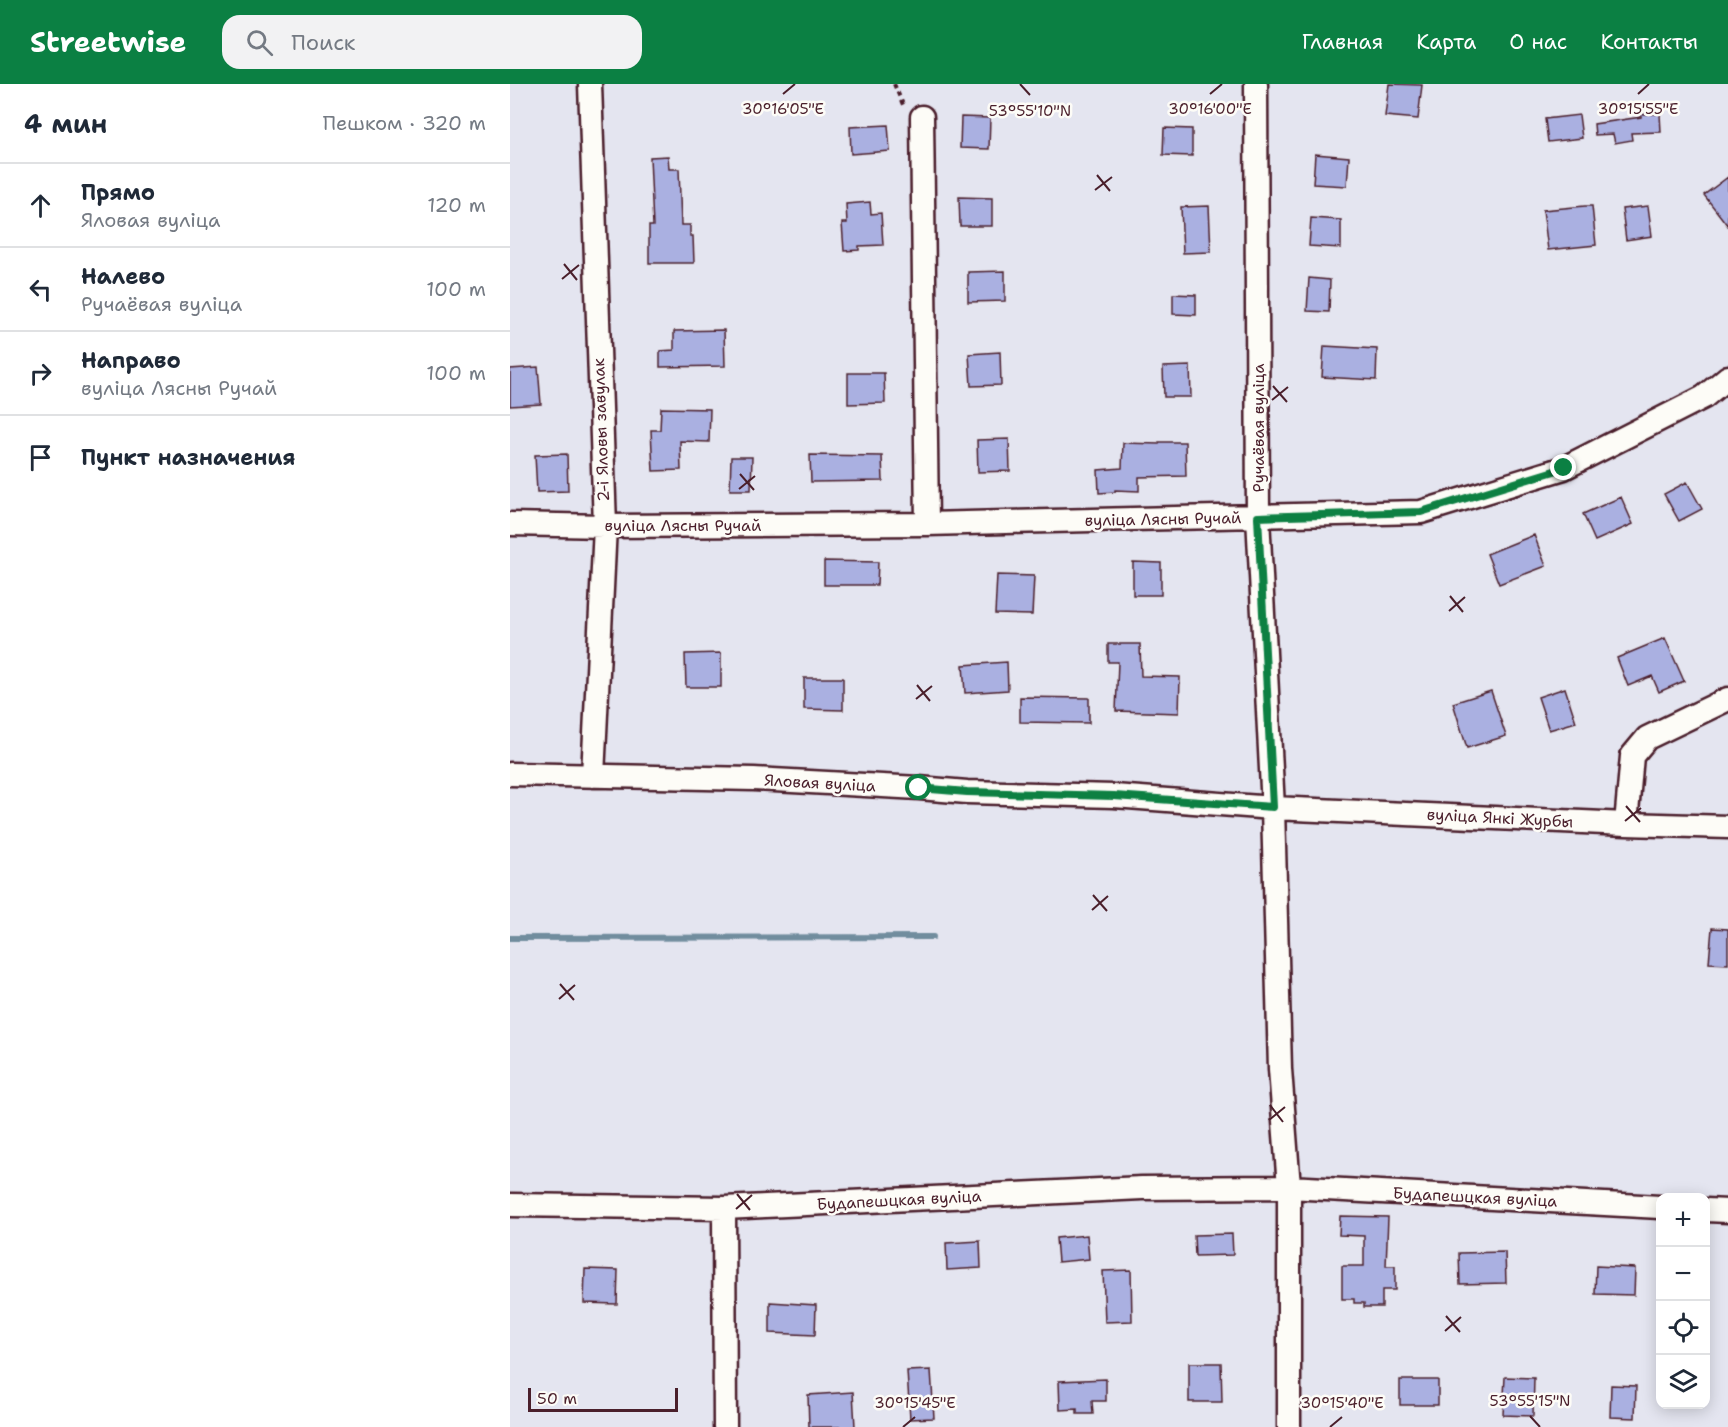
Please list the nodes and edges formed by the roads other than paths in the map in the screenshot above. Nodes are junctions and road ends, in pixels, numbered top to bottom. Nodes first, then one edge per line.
1 (590, 84) edge
2 (1256, 84) edge
3 (922, 117) dead end
4 (1728, 377) edge
5 (1258, 517) junction
6 (510, 524) edge
7 (927, 524) junction
8 (604, 526) junction
9 (1728, 699) edge
10 (510, 774) edge
11 (593, 776) junction
12 (1273, 807) junction
13 (1626, 824) junction
14 (1728, 827) edge
15 (1288, 1187) junction
16 (510, 1204) edge
17 (1656, 1207) edge
18 (724, 1208) junction
19 (1710, 1209) edge
20 (1728, 1211) edge
21 (725, 1427) edge
22 (1289, 1427) edge

1 - 8 street, 2-і Яловы завулак
2 - 5 street, Ручаёвая вуліца
3 - 7 street
4 - 5 street, вуліца Лясны Ручай
5 - 7 street, вуліца Лясны Ручай
5 - 12 street, Ручаёвая вуліца
6 - 8 street, вуліца Лясны Ручай
7 - 8 street, вуліца Лясны Ручай
8 - 11 street, 2-і Яловы завулак
9 - 13 street
10 - 11 street, Яловая вуліца
11 - 12 street, Яловая вуліца
12 - 13 street, вуліца Янкі Журбы
12 - 15 street, Ручаёвая вуліца
13 - 14 street, вуліца Янкі Журбы
15 - 17 street, Будапешцкая вуліца
15 - 18 street, Будапешцкая вуліца
15 - 22 street
16 - 18 street, Будапешцкая вуліца
18 - 21 street
19 - 20 street

